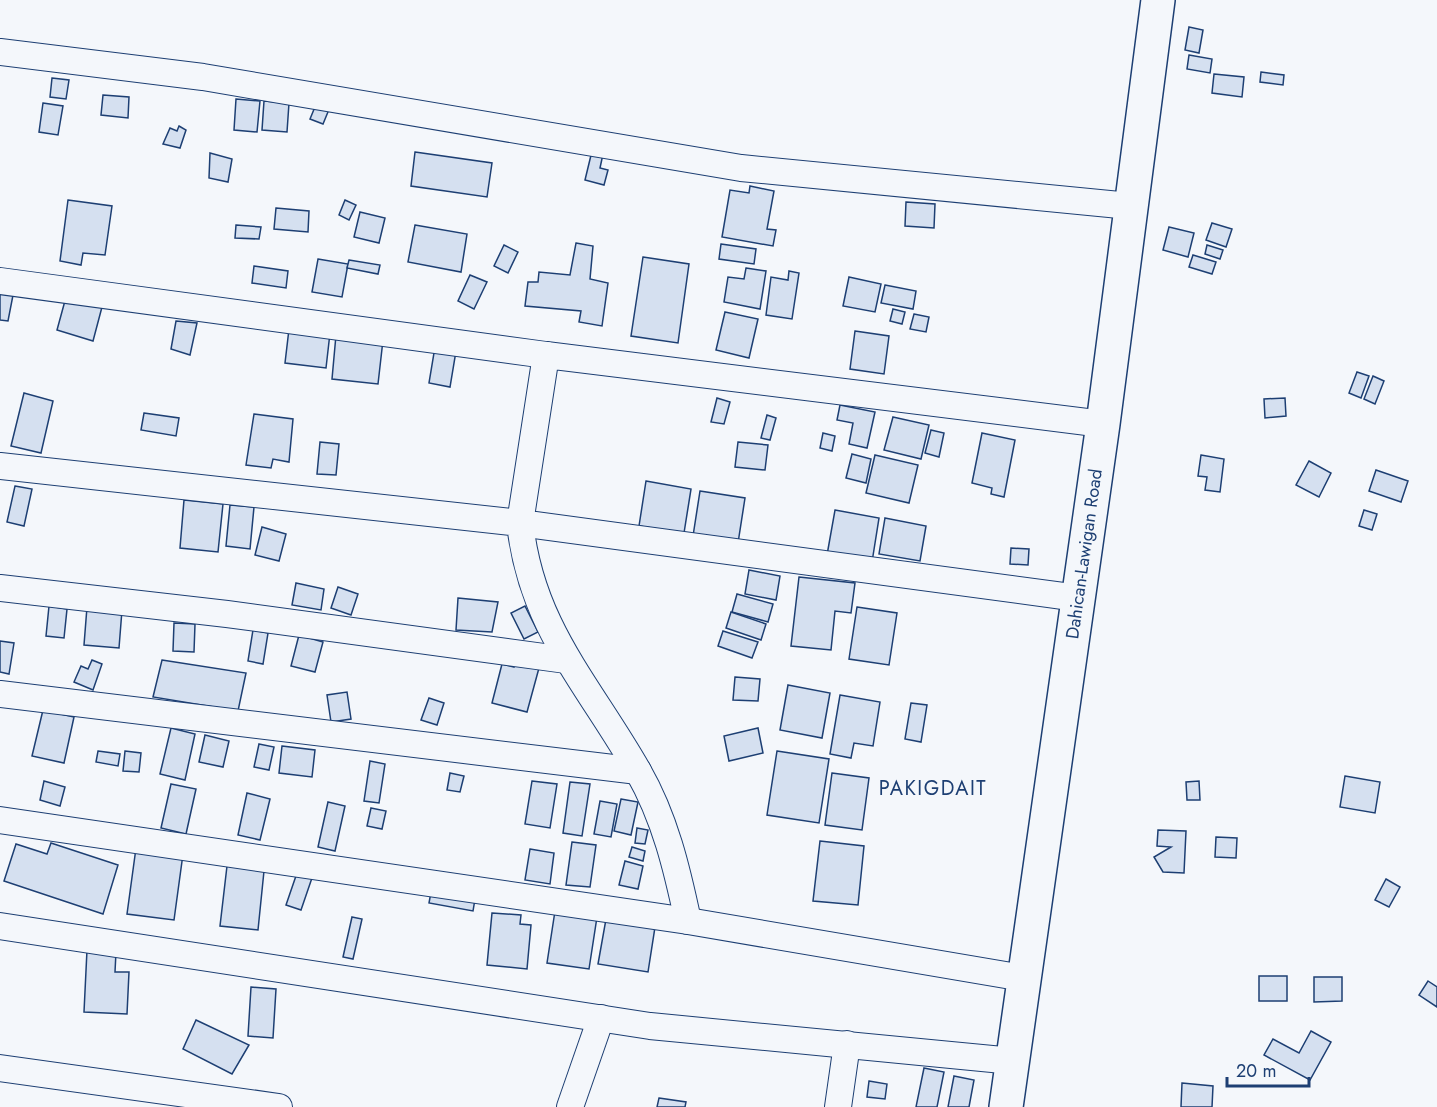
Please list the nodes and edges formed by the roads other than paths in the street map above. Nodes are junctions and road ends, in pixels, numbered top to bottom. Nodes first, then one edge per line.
1 (1158, 0) edge
2 (0, 52) edge
3 (1130, 206) junction
4 (0, 281) edge
5 (546, 355) junction
6 (1103, 424) junction
7 (0, 466) edge
8 (520, 523) junction
9 (0, 588) edge
10 (1078, 598) junction
11 (566, 660) junction
12 (0, 694) edge
13 (638, 771) junction
14 (0, 820) edge
15 (688, 921) junction
16 (0, 926) edge
17 (1023, 978) junction
18 (601, 1018) junction
19 (847, 1044) junction
20 (1013, 1061) junction
21 (0, 1068) edge
22 (279, 1107) edge
23 (570, 1107) edge
24 (838, 1107) edge
25 (1006, 1107) edge

1 - 3 main road, Dahican-Lawigan Road
2 - 3 street
3 - 6 main road, Dahican-Lawigan Road
4 - 5 street
5 - 6 street
5 - 8 street
6 - 10 main road, Dahican-Lawigan Road
7 - 8 street
8 - 10 street
8 - 11 street
9 - 11 street
10 - 17 main road, Dahican-Lawigan Road
11 - 13 street
12 - 13 street
13 - 15 street
14 - 15 street
15 - 17 street
16 - 18 street
17 - 20 main road, Dahican-Lawigan Road
18 - 19 street
18 - 23 street
19 - 20 street
19 - 24 street
20 - 25 main road, Dahican-Lawigan Road
21 - 22 street

